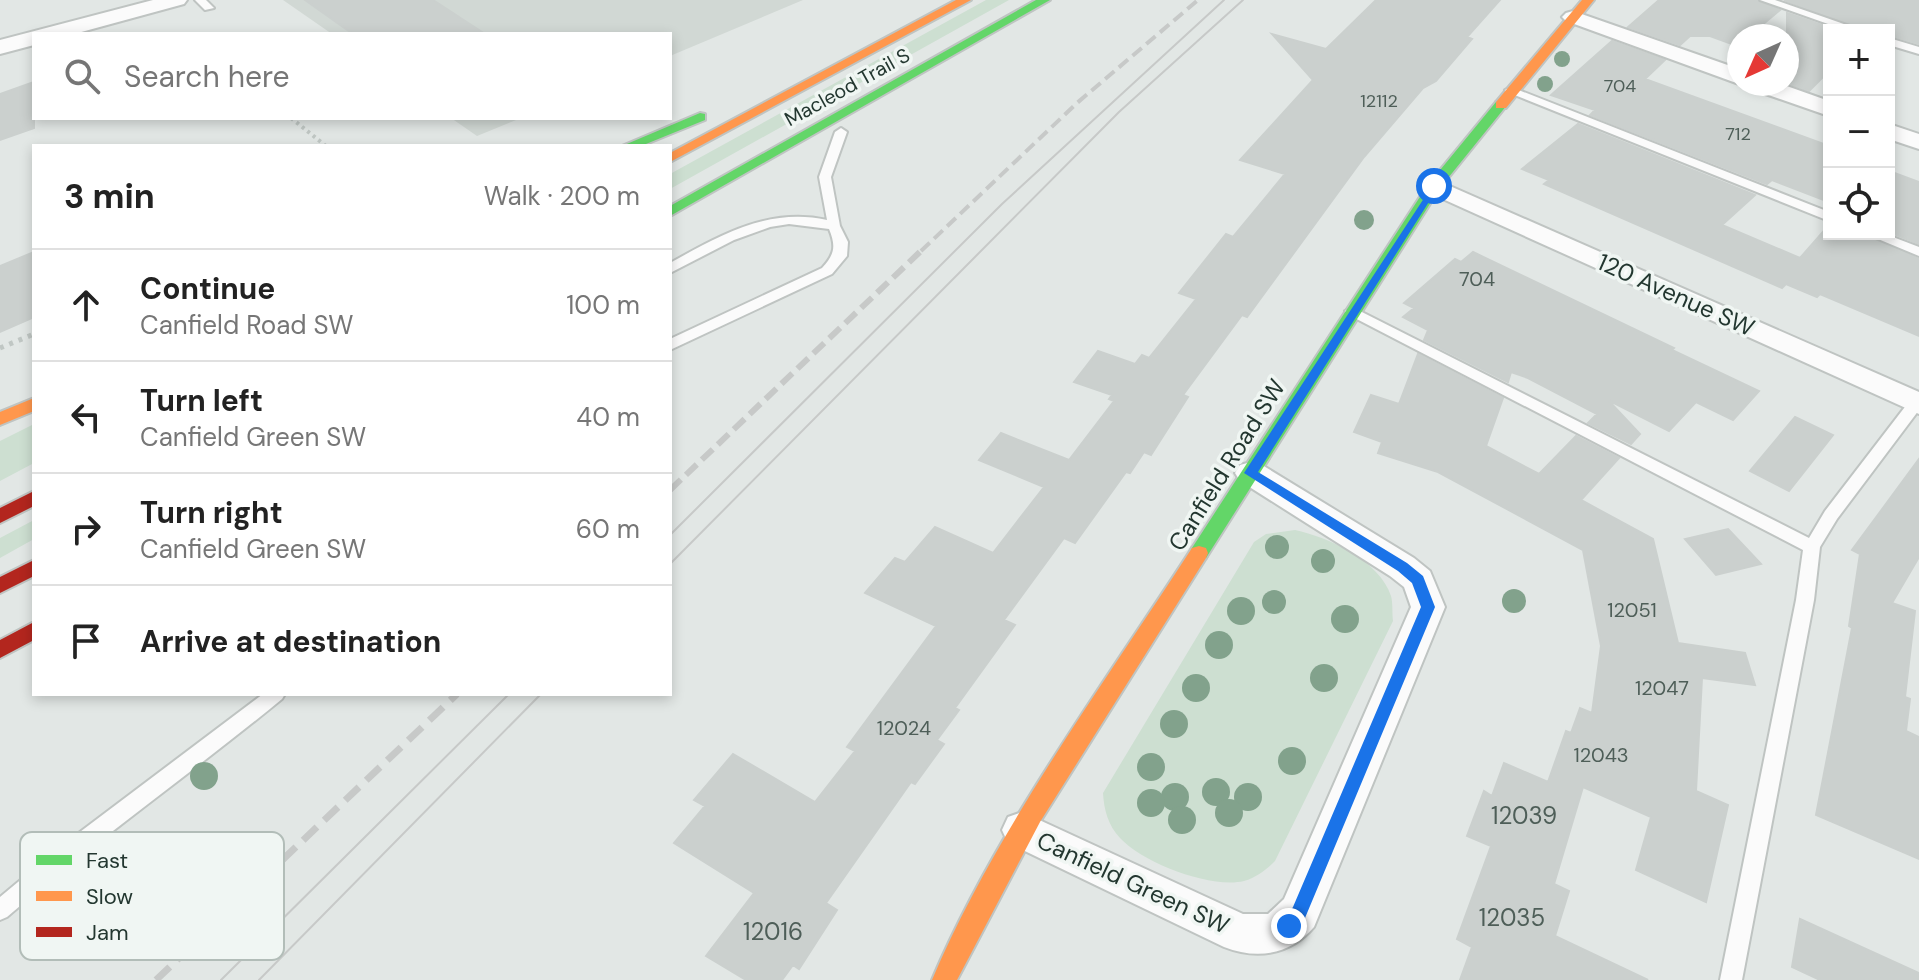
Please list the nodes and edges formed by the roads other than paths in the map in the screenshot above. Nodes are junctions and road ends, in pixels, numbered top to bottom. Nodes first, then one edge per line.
1 (177, 0) edge
2 (965, 0) edge
3 (1044, 0) edge
4 (1765, 0) edge
5 (1581, 8) edge
6 (1838, 24) edge
7 (57, 32) edge
8 (902, 34) junction
9 (32, 39) edge
10 (1895, 43) edge
11 (0, 47) edge
12 (1919, 51) edge
13 (1727, 72) edge
14 (1511, 90) junction
15 (884, 92) junction
16 (1793, 96) edge
17 (1823, 107) edge
18 (841, 132) junction
19 (1895, 133) edge
20 (1919, 142) edge
21 (634, 144) edge
22 (672, 157) edge
23 (810, 157) dead end
24 (1434, 186) junction
25 (672, 211) edge
26 (1823, 215) edge
27 (834, 226) junction
28 (1888, 240) edge
29 (1919, 252) edge
30 (672, 268) edge
31 (1352, 311) junction
32 (672, 344) edge
33 (1918, 404) edge
34 (32, 405) edge
35 (0, 419) edge
36 (1251, 473) junction
37 (32, 499) edge
38 (0, 516) edge
39 (1812, 547) junction
40 (32, 568) edge
41 (0, 586) edge
42 (32, 631) edge
43 (0, 650) edge
44 (273, 696) edge
45 (1022, 830) junction
46 (95, 832) edge
47 (20, 892) edge
48 (0, 910) edge
49 (944, 980) edge
50 (1731, 980) edge

1 - 7 street
2 - 8 main road, Macleod Trail S
3 - 15 main road, Macleod Trail S
4 - 6 lane
5 - 13 street
5 - 14 main road, Canfield Road SW
8 - 21 main road
8 - 22 main road, Macleod Trail S
9 - 11 street
10 - 12 lane
14 - 24 main road, Canfield Road SW
14 - 26 lane
15 - 18 main road
15 - 25 main road, Macleod Trail S
16 - 17 street
18 - 23 main road
18 - 27 lane
19 - 20 street
24 - 31 main road, Canfield Road SW
24 - 33 street, 120 Avenue SW
27 - 30 lane
27 - 32 lane
28 - 29 lane
31 - 36 main road, Canfield Road SW
31 - 39 lane
33 - 39 lane
34 - 35 main road
36 - 45 main road, Canfield Road SW
36 - 45 street, Canfield Green SW
37 - 38 main road
39 - 50 lane
40 - 41 main road
42 - 43 main road
44 - 46 lane
45 - 49 main road, Canfield Road SW
47 - 48 lane

